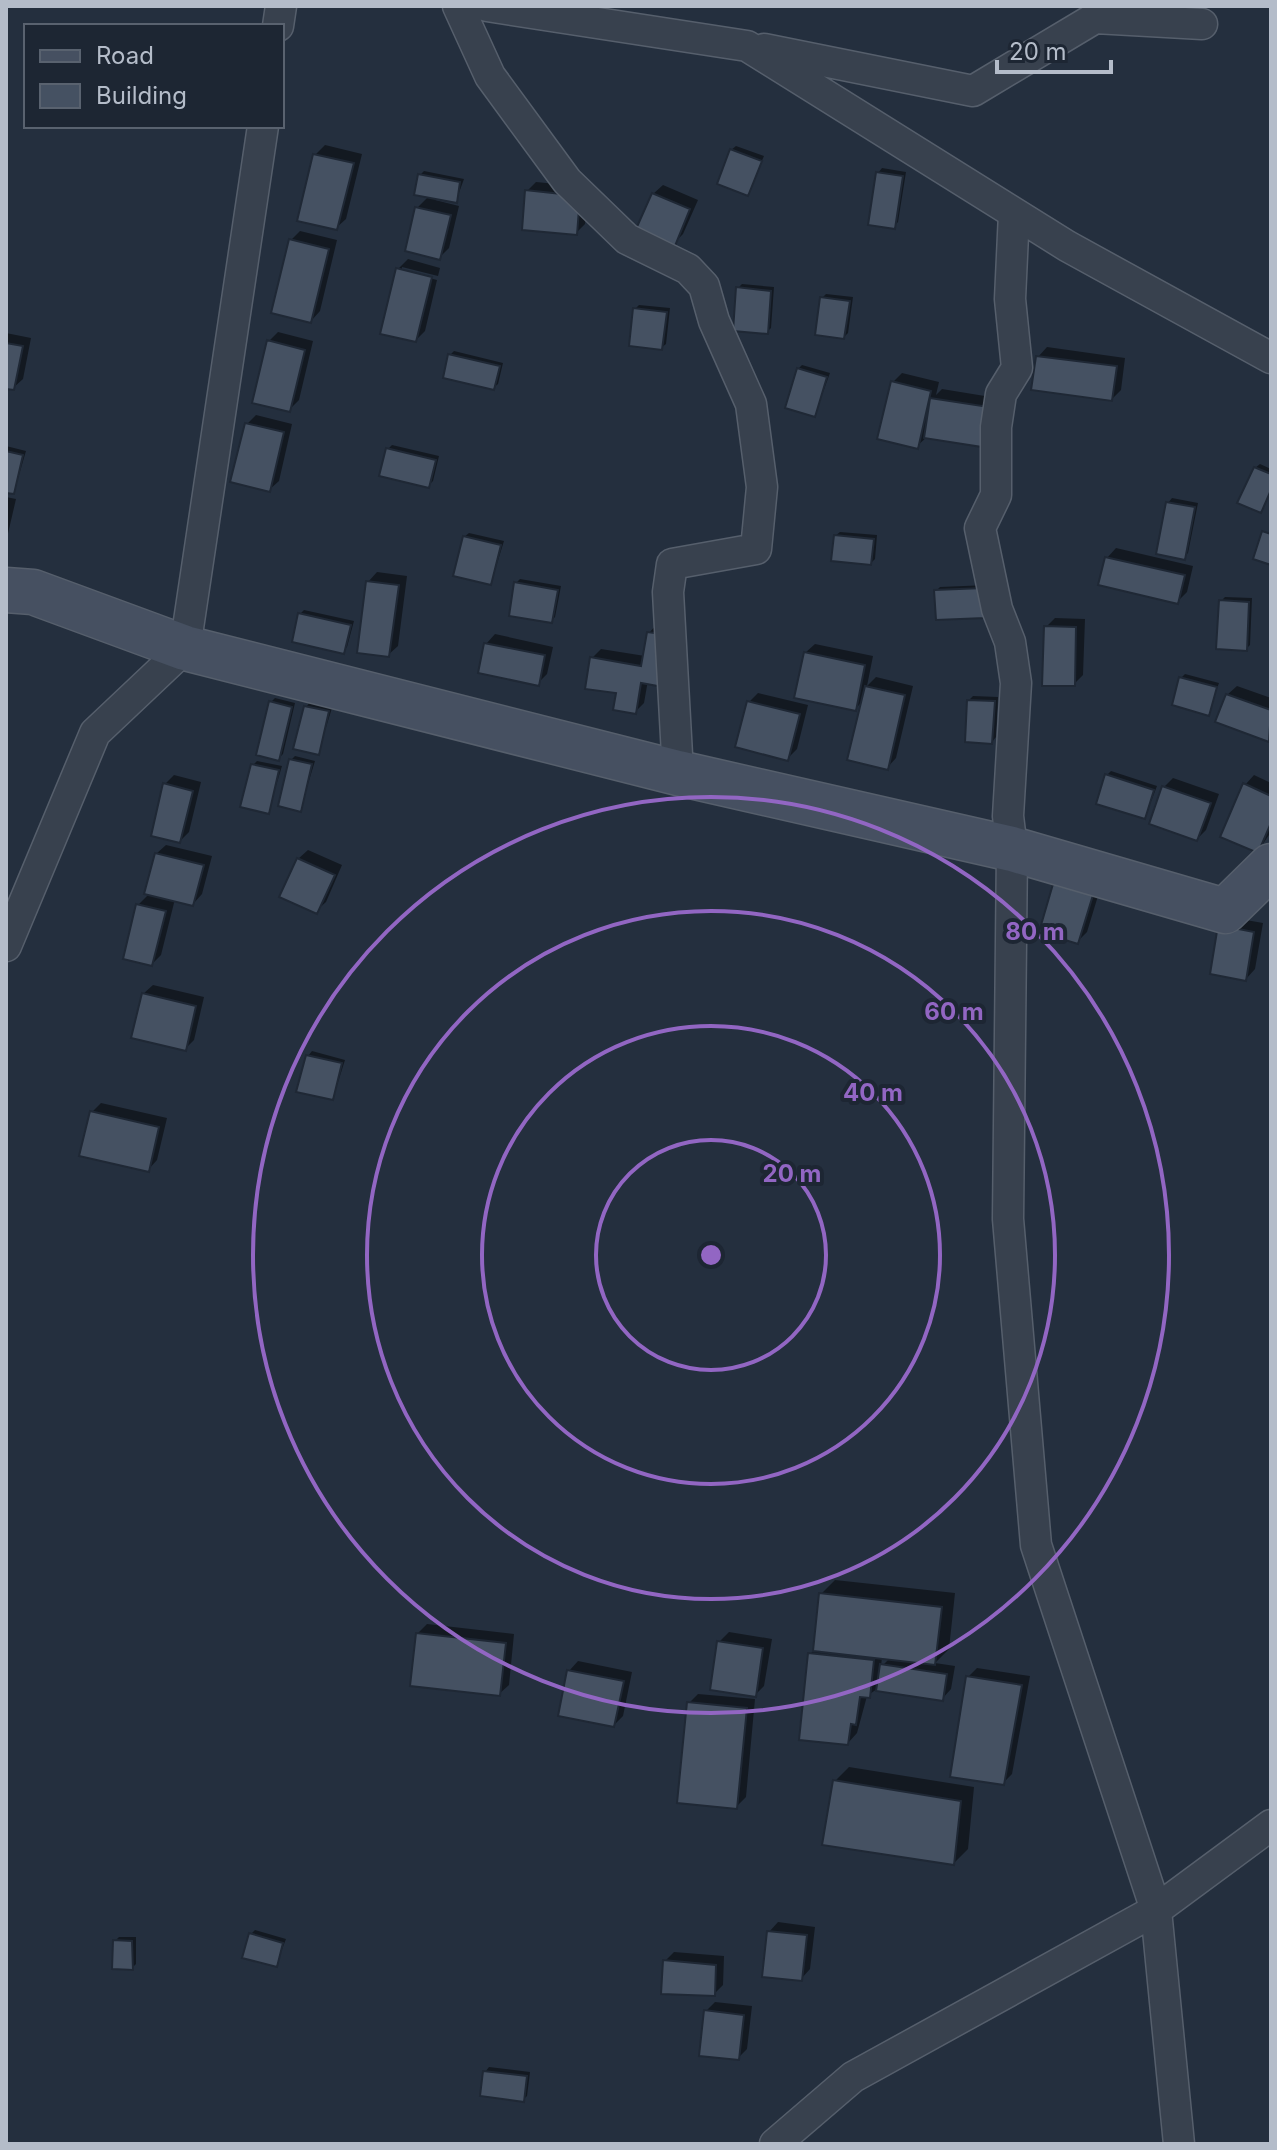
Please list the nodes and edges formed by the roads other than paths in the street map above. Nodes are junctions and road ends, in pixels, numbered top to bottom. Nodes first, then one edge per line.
1 (458, 6) edge
2 (487, 6) edge
3 (1202, 24) dead end
4 (747, 46) junction
5 (263, 128) edge
6 (1014, 213) junction
7 (1271, 358) edge
8 (6, 590) edge
9 (185, 648) junction
10 (678, 773) junction
11 (1012, 849) junction
12 (1271, 866) edge
13 (6, 946) edge
14 (1271, 1825) edge
15 (1156, 1910) junction
16 (775, 2144) edge
17 (1179, 2144) edge

1 - 10 street
2 - 4 street
3 - 4 street
4 - 6 street
5 - 9 street
6 - 7 street
6 - 11 street
8 - 9 street
9 - 10 street
9 - 13 street
10 - 11 street
11 - 12 street
11 - 15 street
14 - 15 street
15 - 16 street
15 - 17 street

